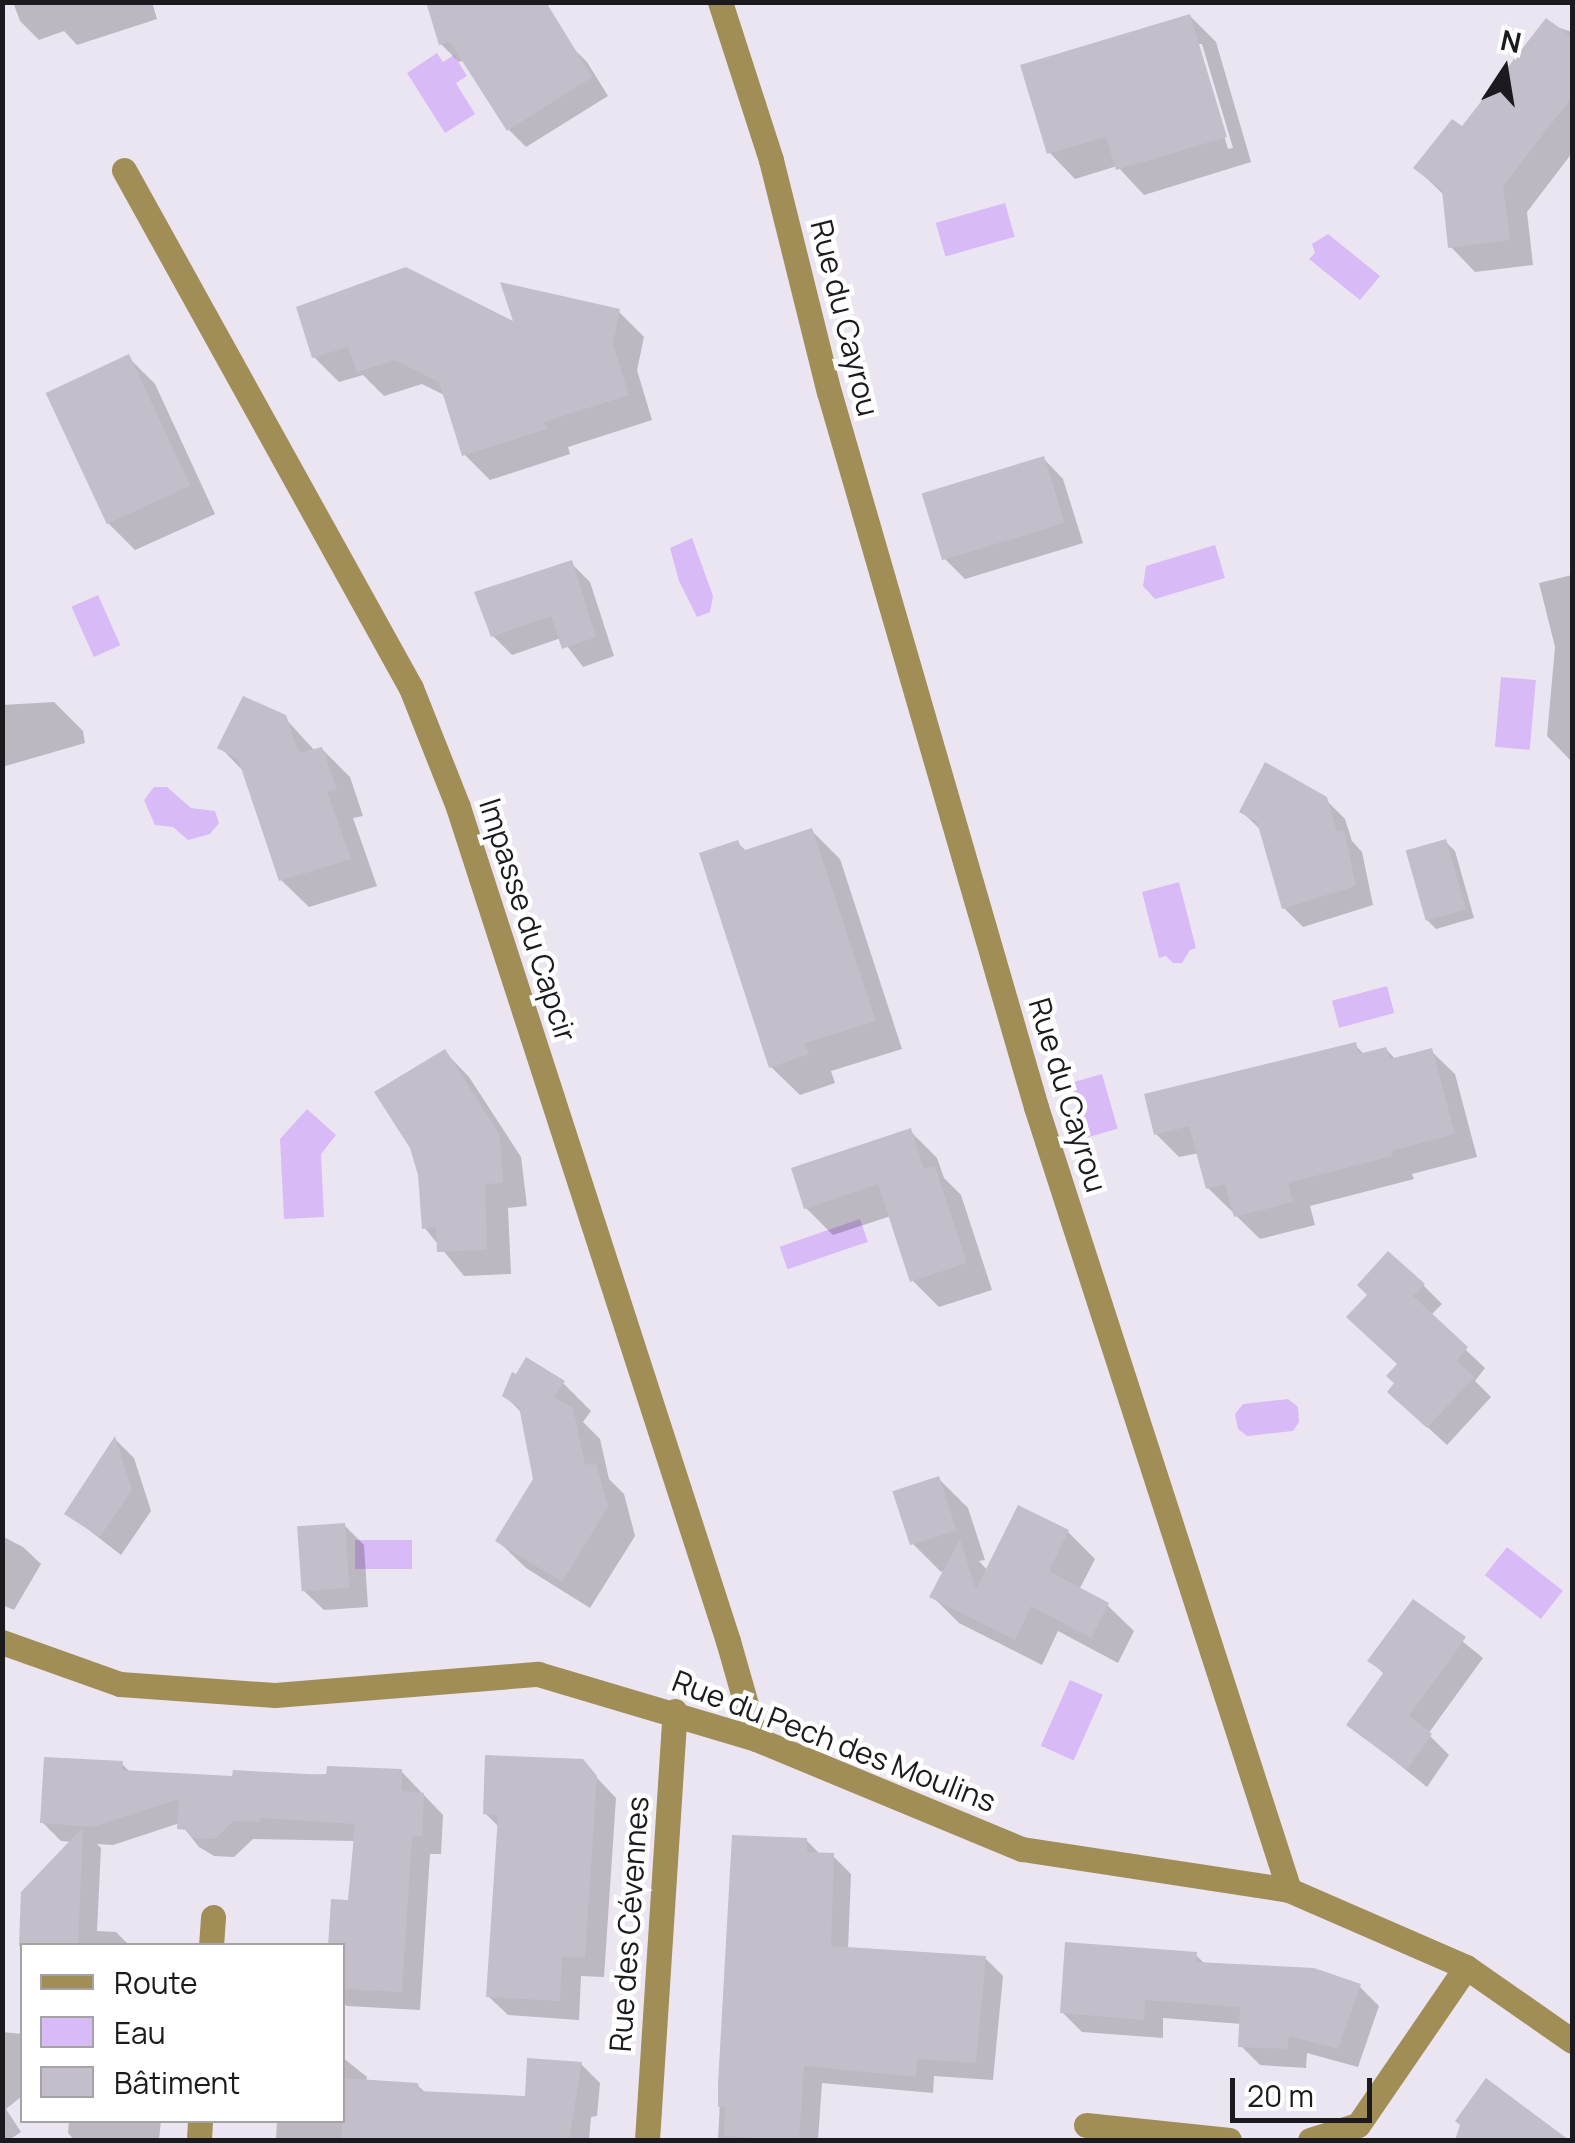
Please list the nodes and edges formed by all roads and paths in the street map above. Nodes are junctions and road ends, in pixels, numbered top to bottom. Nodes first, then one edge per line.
1 (720, 2) edge
2 (124, 170) dead end
3 (2, 1642) edge
4 (675, 1712) junction
5 (756, 1739) junction
6 (1289, 1890) junction
7 (213, 1917) dead end
8 (211, 1943) edge
9 (1466, 1967) junction
10 (1572, 2041) edge
11 (1086, 2125) dead end
12 (647, 2140) edge
13 (1229, 2140) edge
14 (1310, 2140) edge

1 - 6 street, Rue du Cayrou
2 - 5 street, Impasse du Capcir
3 - 4 street, Rue du Pech des Moulins
4 - 5 street, Rue du Pech des Moulins
4 - 12 street, Rue des Cévennes
5 - 6 street, Rue du Pech des Moulins
6 - 9 street
7 - 8 street
9 - 10 street
9 - 14 street
11 - 13 street

